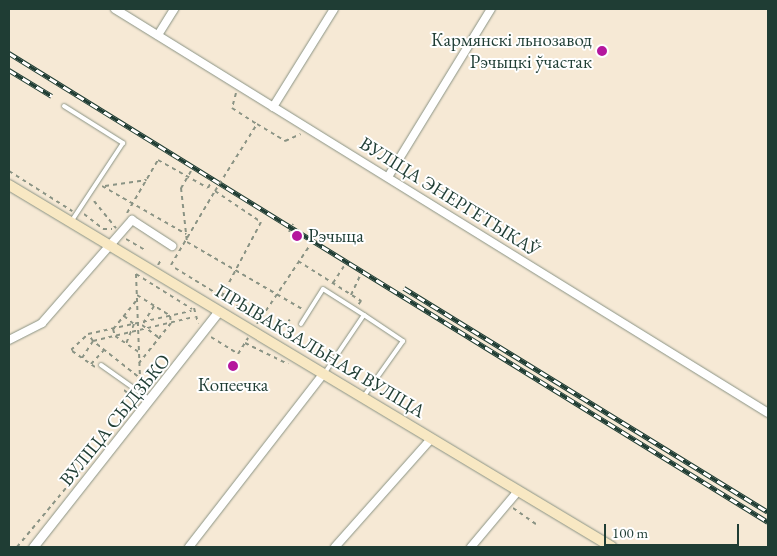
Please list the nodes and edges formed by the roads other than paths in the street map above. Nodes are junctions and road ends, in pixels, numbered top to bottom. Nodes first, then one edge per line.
1 (116, 9) edge
2 (174, 9) edge
3 (334, 9) edge
4 (491, 9) edge
5 (158, 35) junction
6 (64, 106) dead end
7 (273, 107) junction
8 (388, 177) junction
9 (9, 185) edge
10 (74, 218) junction
11 (109, 244) junction
12 (172, 246) dead end
13 (219, 311) junction
14 (364, 316) junction
15 (301, 324) dead end
16 (9, 340) edge
17 (101, 364) dead end
18 (323, 374) junction
19 (147, 398) junction
20 (362, 398) junction
21 (768, 413) edge
22 (431, 439) junction
23 (518, 491) junction
24 (33, 547) edge
25 (189, 547) edge
26 (335, 547) edge
27 (471, 547) edge
28 (612, 547) edge

1 - 5 street, ВУЛІЦА ЭНЕРГЕТЫКАЎ
2 - 5 street
3 - 7 street
4 - 8 street
5 - 7 street, ВУЛІЦА ЭНЕРГЕТЫКАЎ
6 - 10 lane
7 - 8 street, ВУЛІЦА ЭНЕРГЕТЫКАЎ
8 - 21 street, ВУЛІЦА ЭНЕРГЕТЫКАЎ
9 - 10 main road, ПРЫВАКЗАЛЬНАЯ ВУЛІЦА
10 - 11 main road, ПРЫВАКЗАЛЬНАЯ ВУЛІЦА
11 - 12 street
11 - 13 main road, ПРЫВАКЗАЛЬНАЯ ВУЛІЦА
11 - 16 street
13 - 18 main road, ПРЫВАКЗАЛЬНАЯ ВУЛІЦА
13 - 19 street, ВУЛІЦА СЫДЗЬКО
14 - 15 lane
14 - 18 lane
14 - 20 lane
17 - 19 lane
18 - 20 main road, ПРЫВАКЗАЛЬНАЯ ВУЛІЦА
18 - 25 street
19 - 24 street, ВУЛІЦА СЫДЗЬКО
20 - 22 main road, ПРЫВАКЗАЛЬНАЯ ВУЛІЦА
22 - 23 main road, ПРЫВАКЗАЛЬНАЯ ВУЛІЦА
22 - 26 street
23 - 27 street
23 - 28 main road, ПРЫВАКЗАЛЬНАЯ ВУЛІЦА

